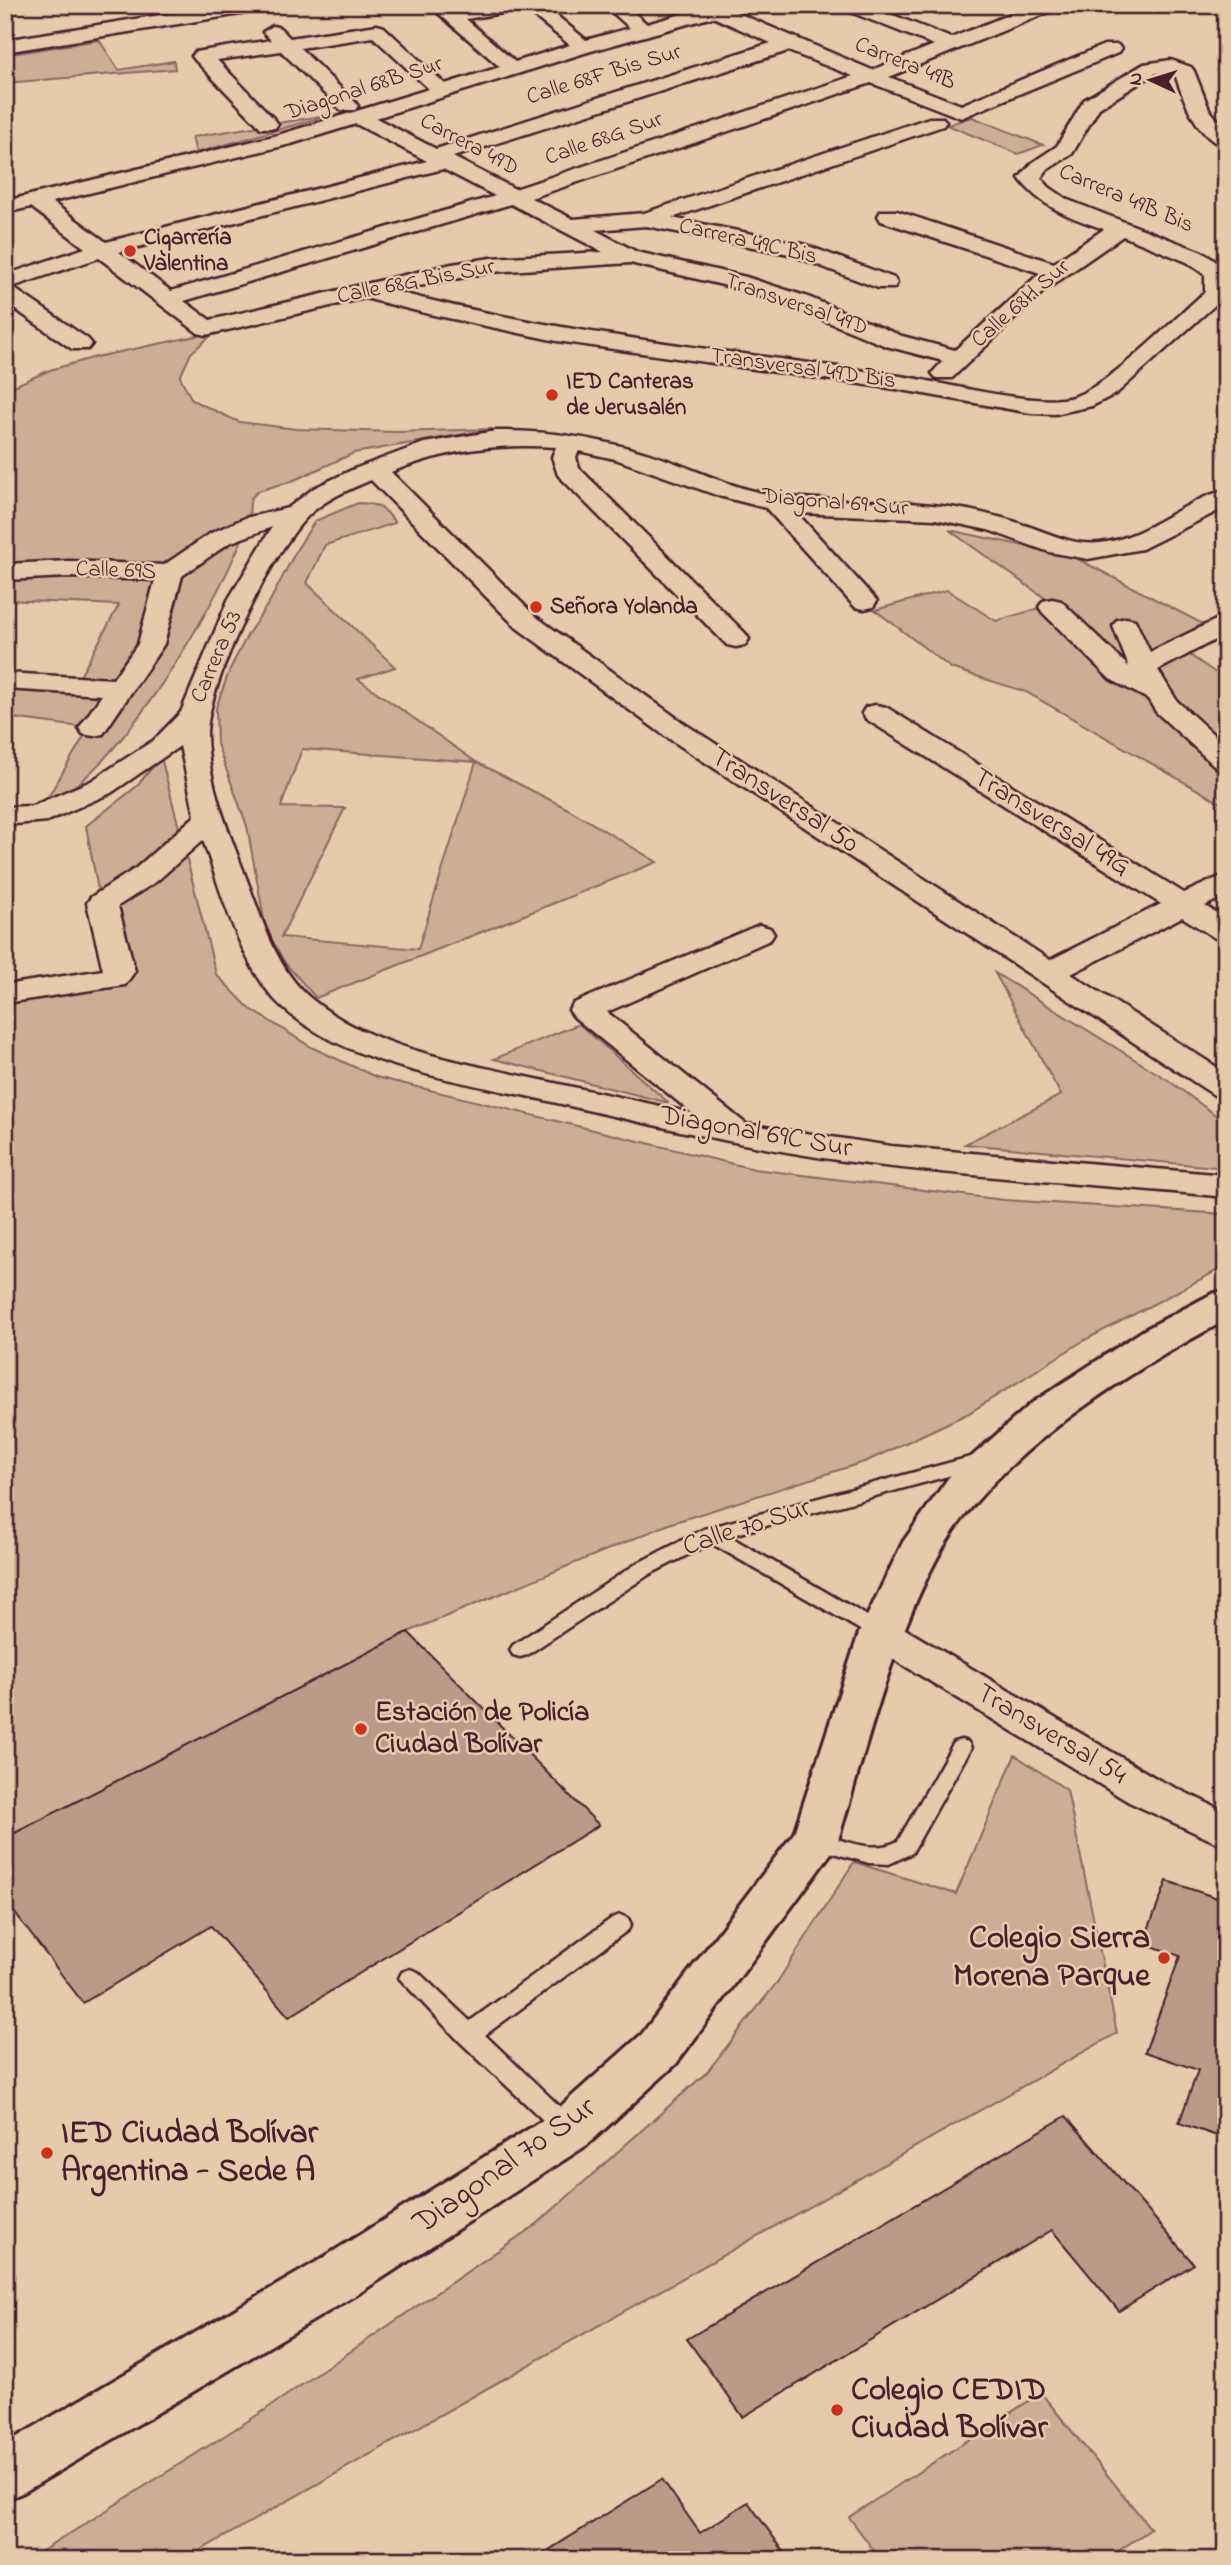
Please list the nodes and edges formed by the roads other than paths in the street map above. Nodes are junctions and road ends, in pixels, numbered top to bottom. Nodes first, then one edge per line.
1 (515, 5) edge
2 (532, 5) edge
3 (613, 5) edge
4 (850, 5) edge
5 (253, 7) edge
6 (1033, 7) edge
7 (725, 8) edge
8 (445, 10) edge
9 (639, 26) dead end
10 (577, 41) dead end
11 (284, 43) junction
12 (789, 44) junction
13 (952, 45) junction
14 (5, 46) edge
15 (1111, 49) dead end
16 (505, 62) dead end
17 (871, 77) junction
18 (435, 84) dead end
19 (354, 112) junction
20 (936, 122) dead end
21 (268, 124) dead end
22 (1226, 141) edge
23 (441, 159) junction
24 (513, 197) junction
25 (35, 200) junction
26 (5, 207) edge
27 (889, 216) dead end
28 (647, 219) junction
29 (571, 226) junction
30 (1119, 229) junction
31 (102, 250) junction
32 (630, 257) junction
33 (1055, 271) junction
34 (5, 282) edge
35 (887, 283) dead end
36 (365, 291) junction
37 (5, 292) edge
38 (167, 299) junction
39 (80, 344) dead end
40 (960, 358) junction
41 (930, 387) junction
42 (1077, 403) joint
43 (570, 442) junction
44 (376, 471) junction
45 (1226, 497) edge
46 (774, 502) junction
47 (295, 514) junction
48 (5, 572) edge
49 (170, 573) junction
50 (864, 601) dead end
51 (1052, 607) dead end
52 (1226, 623) edge
53 (1126, 626) dead end
54 (736, 639) dead end
55 (1143, 667) junction
56 (5, 681) edge
57 (123, 688) junction
58 (1158, 693) junction
59 (876, 713) dead end
60 (192, 716) junction
61 (93, 727) dead end
62 (1226, 761) edge
63 (5, 816) edge
64 (209, 818) junction
65 (1226, 883) edge
66 (1182, 905) junction
67 (1226, 932) edge
68 (759, 934) dead end
69 (1049, 973) junction
70 (5, 994) edge
71 (302, 1008) joint
72 (1226, 1088) edge
73 (740, 1134) junction
74 (1226, 1186) edge
75 (1226, 1303) edge
76 (996, 1456) junction
77 (711, 1534) junction
78 (881, 1633) junction
79 (520, 1650) dead end
80 (961, 1748) dead end
81 (1226, 1831) edge
82 (815, 1840) junction
83 (620, 1924) dead end
84 (410, 1978) dead end
85 (468, 2035) junction
86 (569, 2130) junction
87 (5, 2474) edge

1 - 8 street
2 - 10 street
3 - 9 street
4 - 13 street
5 - 11 street, Carrera 49D
5 - 14 street
6 - 13 street, Calle 68G Sur
7 - 12 street, Carrera 49B
7 - 19 street, Diagonal 68B Sur
8 - 16 street
11 - 18 street
11 - 19 street, Carrera 49D
11 - 21 street
12 - 17 street, Carrera 49B
12 - 23 street, Calle 68F Bis Sur
13 - 17 street, Calle 68G Sur
15 - 17 street, Carrera 49B
17 - 24 street, Calle 68G Sur
19 - 23 street, Carrera 49D
19 - 25 street, Diagonal 68B Sur
20 - 28 street
22 - 30 street, Carrera 49B Bis
23 - 24 street, Carrera 49D
23 - 31 street, Calle 68F Bis Sur
24 - 29 street, Carrera 49D
24 - 38 street, Calle 68G Sur
25 - 26 street, Diagonal 68B Sur
25 - 31 street
27 - 33 street
28 - 29 street
28 - 35 street, Carrera 49C Bis
29 - 32 street, Carrera 49D
30 - 33 street, Calle 68H Sur
30 - 42 street, Carrera 49B Bis
31 - 34 street, Calle 68F Bis Sur
31 - 38 street
32 - 36 street, Calle 68G Bis Sur
32 - 40 street, Transversal 49D
33 - 40 street, Calle 68H Sur
36 - 38 street, Calle 68G Bis Sur
36 - 41 street, Transversal 49D Bis
37 - 39 street
40 - 41 street, Calle 68H Sur
41 - 42 street, Transversal 49D Bis
43 - 44 street
43 - 46 street, Diagonal 69 Sur
43 - 54 street
44 - 47 street, Carrera 53
44 - 69 street, Transversal 50
45 - 46 street, Diagonal 69 Sur
46 - 50 street
47 - 49 street, Calle 69S
47 - 60 street, Carrera 53
48 - 49 street, Calle 69S
49 - 57 street
51 - 58 street
52 - 55 street
53 - 55 street
55 - 58 street
56 - 57 street
57 - 61 street
58 - 62 street
59 - 66 street, Transversal 49G
60 - 63 street
60 - 64 street, Carrera 53
64 - 70 street
64 - 71 street, Carrera 53
65 - 66 street
66 - 67 street, Transversal 49G
66 - 69 street
68 - 73 street
69 - 72 street, Transversal 50
71 - 73 street, Diagonal 69C Sur
73 - 74 street, Diagonal 69C Sur
75 - 76 street, Calle 70 Sur
76 - 77 lane, Calle 70 Sur
76 - 78 street, Calle 70 Sur
77 - 78 lane
77 - 79 lane, Calle 70 Sur
78 - 81 street, Transversal 54
78 - 82 street, Diagonal 70 Sur
80 - 82 lane
82 - 86 street, Diagonal 70 Sur
83 - 85 lane
84 - 85 lane
85 - 86 lane
86 - 87 street, Diagonal 70 Sur

